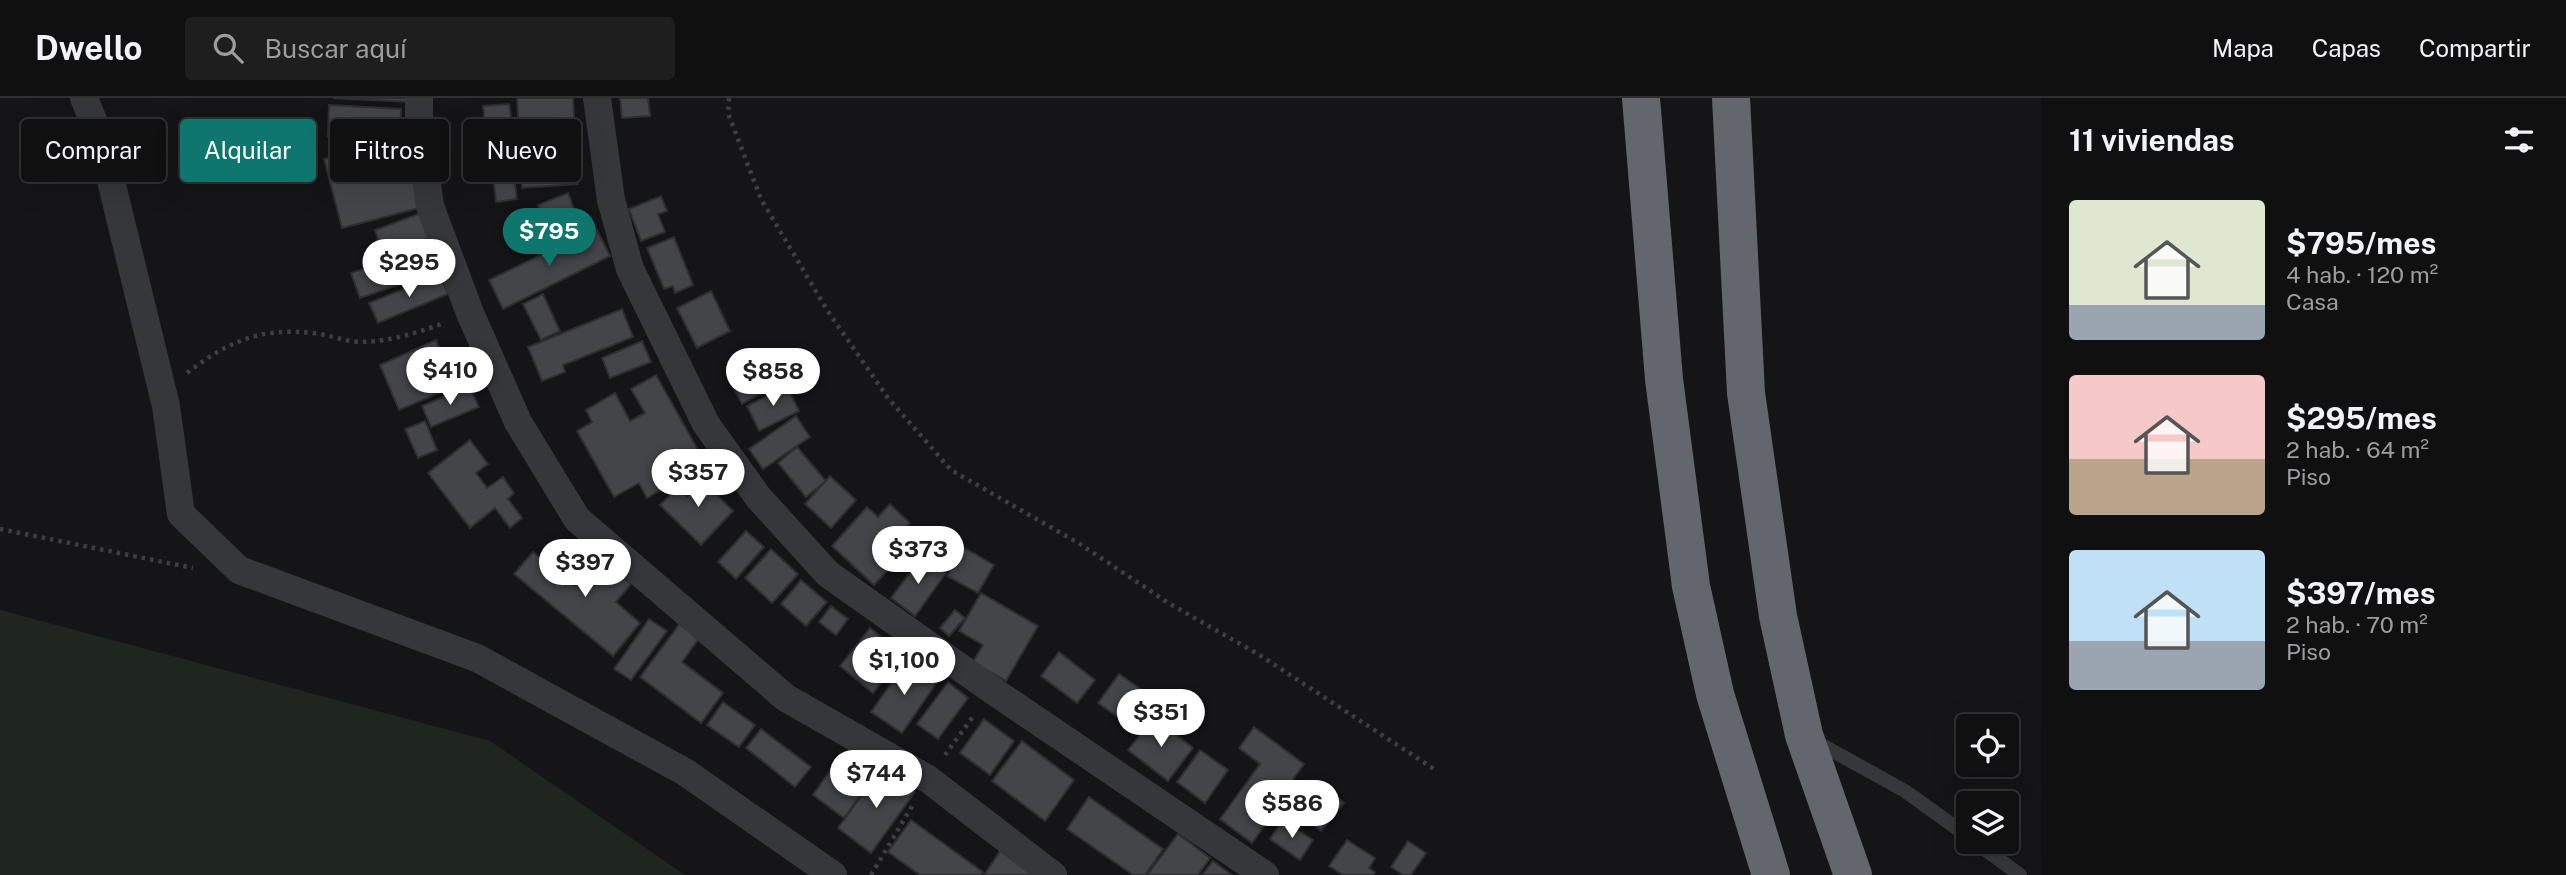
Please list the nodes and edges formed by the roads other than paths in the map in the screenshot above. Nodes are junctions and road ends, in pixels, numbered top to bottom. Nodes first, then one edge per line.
1 (85, 98) edge
2 (419, 98) edge
3 (597, 98) edge
4 (1642, 98) edge
5 (1731, 98) edge
6 (1804, 735) junction
7 (1956, 828) edge
8 (1991, 854) edge
9 (833, 875) edge
10 (1053, 875) edge
11 (1265, 875) edge
12 (1771, 875) edge
13 (1853, 875) edge
14 (2020, 875) edge

1 - 9 street
2 - 10 street
3 - 11 street
4 - 12 highway
5 - 6 highway
6 - 7 lane
6 - 13 highway
8 - 14 lane

